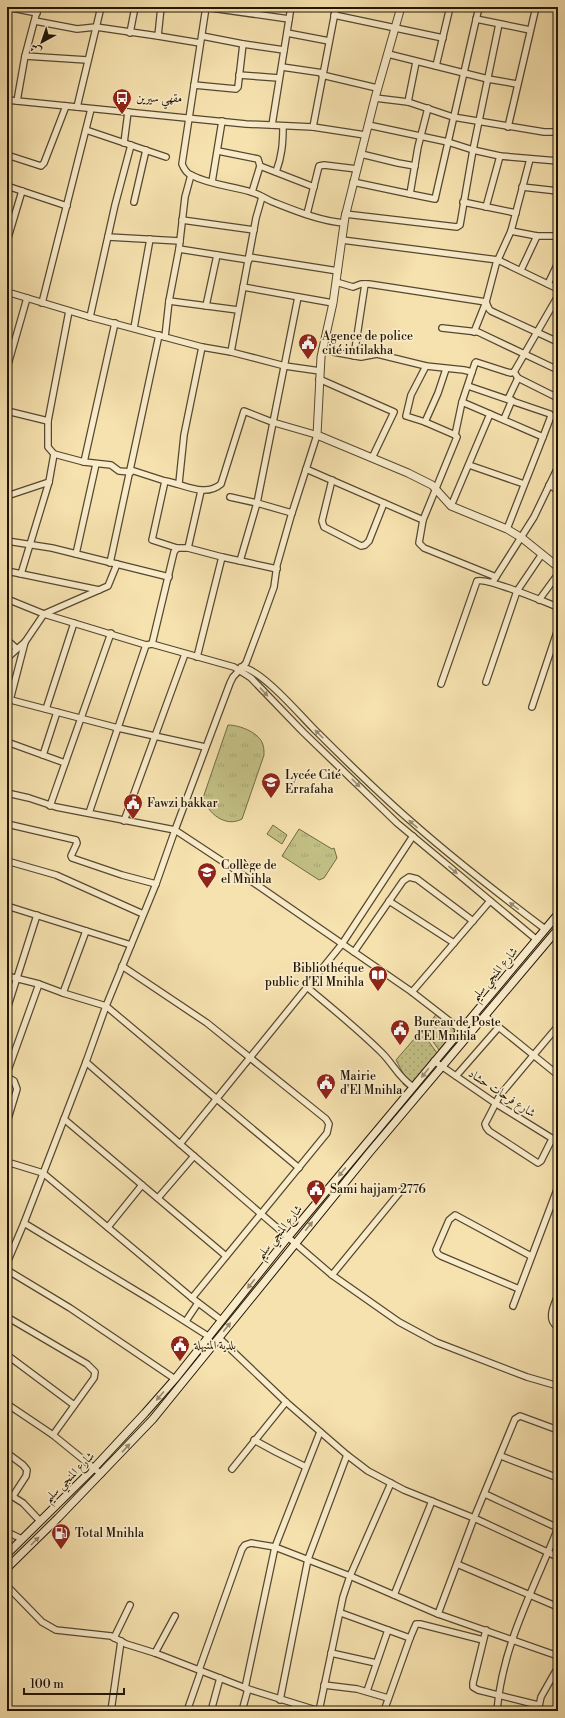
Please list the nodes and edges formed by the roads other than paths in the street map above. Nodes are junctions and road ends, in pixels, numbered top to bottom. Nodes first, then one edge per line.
1 (7, 7) edge
2 (101, 7) edge
3 (135, 7) edge
4 (161, 7) edge
5 (205, 7) edge
6 (291, 7) edge
7 (336, 7) edge
8 (401, 7) edge
9 (450, 7) edge
10 (479, 7) edge
11 (536, 7) edge
12 (38, 10) edge
13 (254, 10) edge
14 (334, 15) junction
15 (289, 19) junction
16 (476, 19) junction
17 (35, 21) junction
18 (499, 24) junction
19 (96, 28) junction
20 (396, 28) junction
21 (530, 30) junction
22 (130, 33) junction
23 (287, 34) junction
24 (158, 36) junction
25 (202, 36) junction
26 (443, 38) junction
27 (328, 41) junction
28 (200, 43) junction
29 (243, 44) junction
30 (284, 50) junction
31 (388, 54) junction
32 (25, 56) junction
33 (87, 60) junction
34 (416, 62) junction
35 (436, 66) junction
36 (282, 67) junction
37 (463, 73) junction
38 (322, 74) junction
39 (558, 75) edge
40 (239, 76) junction
41 (279, 78) junction
42 (488, 79) junction
43 (517, 84) junction
44 (558, 84) edge
45 (194, 85) junction
46 (378, 88) junction
47 (375, 98) junction
48 (7, 100) edge
49 (17, 101) junction
50 (408, 102) junction
51 (66, 106) junction
52 (78, 107) junction
53 (91, 108) junction
54 (428, 108) junction
55 (128, 112) junction
56 (453, 117) junction
57 (188, 118) junction
58 (222, 121) junction
59 (479, 121) junction
60 (272, 124) junction
61 (368, 125) junction
62 (283, 126) junction
63 (313, 127) junction
64 (508, 127) junction
65 (86, 130) junction
66 (558, 132) edge
67 (365, 135) junction
68 (422, 137) junction
69 (448, 142) junction
70 (124, 143) junction
71 (131, 145) junction
72 (146, 150) junction
73 (473, 150) junction
74 (218, 151) junction
75 (361, 154) junction
76 (7, 155) edge
77 (500, 156) junction
78 (166, 157) dead end
79 (530, 159) junction
80 (558, 161) edge
81 (260, 166) junction
82 (415, 166) junction
83 (357, 169) junction
84 (276, 172) junction
85 (191, 175) junction
86 (212, 182) junction
87 (353, 182) junction
88 (7, 186) edge
89 (314, 187) junction
90 (522, 187) junction
91 (22, 190) junction
92 (558, 191) edge
93 (252, 192) junction
94 (410, 194) junction
95 (262, 197) junction
96 (134, 202) dead end
97 (463, 202) junction
98 (67, 206) junction
99 (486, 207) junction
100 (516, 213) junction
101 (308, 214) junction
102 (346, 214) junction
103 (182, 220) junction
104 (344, 223) junction
105 (254, 230) junction
106 (511, 231) junction
107 (537, 236) junction
108 (558, 236) edge
109 (108, 237) junction
110 (150, 240) junction
111 (342, 240) junction
112 (7, 241) edge
113 (180, 241) junction
114 (180, 249) junction
115 (217, 255) junction
116 (249, 258) junction
117 (498, 260) junction
118 (558, 263) edge
119 (521, 270) junction
120 (338, 271) junction
121 (336, 282) junction
122 (365, 284) junction
123 (548, 284) junction
124 (243, 287) junction
125 (558, 289) edge
126 (7, 292) edge
127 (558, 296) edge
128 (298, 297) junction
129 (26, 298) junction
130 (169, 301) junction
131 (486, 302) junction
132 (42, 303) junction
133 (333, 303) junction
134 (206, 306) junction
135 (238, 310) junction
136 (69, 311) junction
137 (90, 317) junction
138 (114, 323) junction
139 (134, 328) junction
140 (442, 328) dead end
141 (537, 331) junction
142 (474, 332) junction
143 (162, 336) junction
144 (558, 342) edge
145 (202, 347) junction
146 (322, 350) junction
147 (231, 352) junction
148 (524, 354) junction
149 (354, 356) junction
150 (285, 366) junction
151 (426, 366) junction
152 (7, 368) edge
153 (446, 369) junction
154 (558, 370) edge
155 (320, 371) junction
156 (472, 372) junction
157 (514, 372) junction
158 (518, 378) junction
159 (319, 379) junction
160 (468, 386) junction
161 (558, 398) edge
162 (510, 400) junction
163 (462, 402) junction
164 (7, 410) edge
165 (394, 412) junction
166 (490, 414) junction
167 (406, 416) junction
168 (504, 419) junction
169 (48, 421) junction
170 (272, 422) junction
171 (425, 422) junction
172 (317, 435) junction
173 (455, 435) junction
174 (543, 437) junction
175 (54, 454) junction
176 (372, 458) junction
177 (84, 462) junction
178 (96, 464) junction
179 (469, 465) junction
180 (558, 467) edge
181 (306, 469) junction
182 (131, 471) junction
183 (332, 480) junction
184 (165, 481) junction
185 (49, 482) junction
186 (179, 483) junction
187 (524, 484) junction
188 (549, 485) junction
189 (436, 488) junction
190 (558, 490) edge
191 (201, 491) junction
192 (7, 496) edge
193 (230, 497) dead end
194 (257, 503) junction
195 (384, 503) junction
196 (452, 506) junction
197 (292, 513) junction
198 (423, 520) junction
199 (507, 529) junction
200 (522, 538) junction
201 (7, 541) edge
202 (30, 546) junction
203 (177, 548) junction
204 (188, 548) junction
205 (76, 554) junction
206 (542, 554) junction
207 (222, 557) junction
208 (240, 561) junction
209 (110, 562) junction
210 (117, 564) junction
211 (558, 567) edge
212 (277, 569) junction
213 (7, 571) edge
214 (21, 574) junction
215 (558, 574) edge
216 (169, 577) junction
217 (494, 580) junction
218 (99, 590) junction
219 (517, 591) junction
220 (7, 599) edge
221 (539, 600) junction
222 (558, 607) edge
223 (44, 614) junction
224 (74, 623) junction
225 (558, 629) edge
226 (111, 633) junction
227 (7, 640) edge
228 (25, 642) junction
229 (149, 644) junction
230 (17, 649) junction
231 (185, 654) junction
232 (197, 657) junction
233 (7, 658) edge
234 (241, 668) junction
235 (486, 682) dead end
236 (441, 684) dead end
237 (8, 699) edge
238 (532, 707) dead end
239 (46, 709) junction
240 (58, 712) junction
241 (81, 718) junction
242 (118, 728) junction
243 (154, 736) junction
244 (7, 742) edge
245 (205, 748) junction
246 (44, 755) junction
247 (65, 763) junction
248 (7, 793) edge
249 (381, 795) junction
250 (375, 802) junction
251 (50, 806) junction
252 (89, 813) junction
253 (124, 821) junction
254 (7, 824) edge
255 (176, 830) junction
256 (413, 836) junction
257 (7, 861) edge
258 (156, 884) junction
259 (389, 901) junction
260 (490, 901) junction
261 (7, 906) edge
262 (143, 914) junction
263 (558, 914) edge
264 (37, 915) junction
265 (473, 921) junction
266 (545, 929) junction
267 (558, 929) edge
268 (86, 931) junction
269 (537, 940) junction
270 (454, 943) junction
271 (342, 944) junction
272 (131, 945) junction
273 (354, 952) junction
274 (122, 966) junction
275 (7, 976) edge
276 (17, 979) junction
277 (39, 984) junction
278 (308, 988) junction
279 (412, 992) junction
280 (63, 993) junction
281 (106, 1006) junction
282 (7, 1009) edge
283 (485, 1016) junction
284 (558, 1026) edge
285 (498, 1028) junction
286 (461, 1030) junction
287 (250, 1056) junction
288 (533, 1056) junction
289 (434, 1061) junction
290 (86, 1062) junction
291 (442, 1067) junction
292 (7, 1073) edge
293 (456, 1076) junction
294 (558, 1076) edge
295 (7, 1077) edge
296 (413, 1087) junction
297 (215, 1099) junction
298 (495, 1103) junction
299 (64, 1119) junction
300 (7, 1120) edge
301 (552, 1139) junction
302 (558, 1142) edge
303 (180, 1144) junction
304 (194, 1156) junction
305 (7, 1162) edge
306 (299, 1168) junction
307 (43, 1173) junction
308 (142, 1185) junction
309 (558, 1187) edge
310 (400, 1192) dead end
311 (557, 1195) edge
312 (158, 1198) junction
313 (261, 1213) junction
314 (24, 1223) junction
315 (108, 1227) junction
316 (288, 1237) junction
317 (295, 1243) junction
318 (226, 1256) junction
319 (531, 1256) junction
320 (7, 1263) edge
321 (7, 1270) edge
322 (332, 1275) junction
323 (519, 1289) junction
324 (558, 1295) edge
325 (192, 1298) junction
326 (198, 1303) junction
327 (513, 1306) dead end
328 (7, 1317) edge
329 (221, 1320) junction
330 (186, 1322) junction
331 (558, 1327) edge
332 (208, 1336) junction
333 (219, 1338) junction
334 (7, 1355) edge
335 (174, 1379) junction
336 (558, 1386) edge
337 (286, 1402) junction
338 (7, 1404) edge
339 (74, 1405) junction
340 (558, 1430) edge
341 (320, 1432) junction
342 (53, 1436) junction
343 (254, 1440) junction
344 (7, 1453) edge
345 (347, 1455) junction
346 (501, 1456) junction
347 (306, 1466) junction
348 (94, 1468) junction
349 (232, 1468) dead end
350 (101, 1474) junction
351 (558, 1478) edge
352 (391, 1483) junction
353 (7, 1493) edge
354 (485, 1494) junction
355 (13, 1496) junction
356 (432, 1501) junction
357 (474, 1518) junction
358 (40, 1521) junction
359 (558, 1528) edge
360 (7, 1532) edge
361 (22, 1539) junction
362 (274, 1547) junction
363 (548, 1552) junction
364 (7, 1554) edge
365 (558, 1557) edge
366 (308, 1560) junction
367 (457, 1564) junction
368 (7, 1568) edge
369 (350, 1576) junction
370 (7, 1586) edge
371 (394, 1595) junction
372 (529, 1595) junction
373 (130, 1605) dead end
374 (558, 1607) edge
375 (341, 1613) junction
376 (438, 1614) junction
377 (175, 1616) dead end
378 (388, 1630) junction
379 (486, 1630) junction
380 (114, 1638) junction
381 (410, 1638) junction
382 (511, 1639) junction
383 (483, 1640) junction
384 (121, 1641) junction
385 (155, 1653) junction
386 (332, 1654) junction
387 (558, 1656) edge
388 (376, 1663) junction
389 (558, 1667) edge
390 (200, 1670) junction
391 (556, 1676) edge
392 (220, 1678) junction
393 (324, 1685) junction
394 (246, 1689) junction
395 (367, 1691) junction
396 (498, 1695) junction
397 (388, 1698) junction
398 (280, 1700) junction
399 (538, 1708) edge
400 (111, 1711) edge
401 (187, 1711) edge
402 (211, 1711) edge
403 (242, 1711) edge
404 (319, 1711) edge
405 (384, 1711) edge
406 (497, 1711) edge

1 - 12 street
2 - 19 street
3 - 22 street
4 - 24 street
5 - 13 street
5 - 25 street
6 - 15 street
7 - 14 street
8 - 20 main road
9 - 26 street
10 - 16 street
11 - 21 street
12 - 17 street
13 - 15 street
14 - 20 street
14 - 27 street
15 - 23 street
16 - 18 street
16 - 37 street
17 - 19 street
17 - 32 street
18 - 21 street
18 - 42 street
19 - 22 street
19 - 33 street
20 - 26 street
20 - 31 main road
21 - 43 street
22 - 24 street
23 - 27 street
23 - 30 street
24 - 28 street
25 - 28 street
25 - 29 street
26 - 35 street
27 - 38 street
28 - 45 street
29 - 30 street
29 - 40 street
30 - 36 street
31 - 34 street
31 - 46 main road
32 - 33 street
32 - 49 street
33 - 52 street
34 - 35 street
34 - 50 street
35 - 37 street
36 - 38 street
36 - 41 street
37 - 42 street
37 - 56 street
38 - 46 street
38 - 63 street
39 - 44 street
40 - 41 street
40 - 45 street
41 - 60 street
42 - 43 street
42 - 59 street
43 - 64 street
45 - 57 street
46 - 47 main road
47 - 50 street
47 - 61 main road
48 - 49 street
49 - 51 street
50 - 54 street
51 - 52 street
51 - 76 street
52 - 53 street
53 - 55 street
53 - 65 street
54 - 56 street
54 - 68 street
55 - 57 street
55 - 70 street
56 - 59 street
56 - 69 street
57 - 58 street
57 - 85 street
58 - 60 street
58 - 74 street
59 - 64 street
59 - 73 street
60 - 62 street
61 - 67 main road
61 - 68 street
62 - 63 street
62 - 84 street
63 - 67 street
64 - 66 street
65 - 70 street
65 - 98 street
67 - 75 main road
68 - 69 street
68 - 82 street
69 - 73 street
69 - 94 street
70 - 71 street
71 - 72 street
71 - 109 street
72 - 78 street
72 - 96 street
73 - 77 street
73 - 97 street
74 - 81 street
74 - 86 street
75 - 82 street
75 - 83 main road
77 - 79 street
77 - 99 street
79 - 80 street
79 - 90 street
81 - 84 street
81 - 93 street
82 - 94 street
83 - 87 main road
83 - 89 street
84 - 89 street
85 - 86 street
85 - 103 street
86 - 93 street
87 - 94 street
87 - 102 main road
88 - 91 street
89 - 101 street
90 - 92 street
90 - 100 street
91 - 98 street
91 - 112 street
93 - 95 street
95 - 101 street
95 - 105 street
97 - 99 street
97 - 102 street
98 - 132 street
99 - 100 street
100 - 106 street
101 - 104 street
102 - 104 main road
103 - 105 street
103 - 113 street
104 - 111 main road
105 - 116 street
106 - 107 street
106 - 117 street
107 - 108 street
107 - 119 street
109 - 110 street
109 - 137 street
110 - 113 street
110 - 139 street
111 - 117 street
111 - 120 main road
113 - 114 street
114 - 115 street
114 - 130 street
115 - 116 street
115 - 134 street
116 - 120 street
116 - 124 street
117 - 119 street
117 - 131 street
118 - 123 street
119 - 123 street
120 - 121 main road
121 - 122 street
121 - 133 main road
122 - 131 street
122 - 149 street
123 - 125 street
124 - 128 street
124 - 135 street
126 - 129 street
127 - 141 street
128 - 133 street
128 - 150 street
129 - 132 street
129 - 152 street
130 - 134 street
130 - 143 street
131 - 141 street
131 - 142 street
132 - 136 street
133 - 146 main road
134 - 135 street
135 - 147 street
136 - 137 street
136 - 169 street
137 - 138 street
138 - 139 street
138 - 177 street
139 - 143 street
140 - 142 street
141 - 144 street
141 - 148 street
142 - 148 street
143 - 145 street
143 - 182 street
145 - 147 street
145 - 186 street
146 - 149 street
146 - 155 main road
147 - 150 street
148 - 154 street
148 - 157 street
149 - 151 street
150 - 155 street
150 - 170 street
151 - 153 street
151 - 167 street
153 - 156 street
153 - 171 street
155 - 159 main road
156 - 157 street
156 - 160 street
157 - 158 street
158 - 161 street
158 - 162 street
159 - 165 street
159 - 172 main road
160 - 162 street
160 - 163 street
162 - 168 street
162 - 174 street
163 - 166 street
163 - 173 street
164 - 169 street
165 - 167 street
165 - 176 street
166 - 168 street
166 - 179 street
167 - 171 street
168 - 174 street
169 - 175 street
170 - 172 street
170 - 191 street
170 - 194 street
171 - 173 street
172 - 176 main road
172 - 181 street
173 - 189 street
174 - 187 street
175 - 177 street
175 - 185 street
176 - 189 main road
177 - 178 street
178 - 182 street
178 - 205 street
179 - 187 street
179 - 196 street
180 - 188 street
181 - 183 street
181 - 197 street
182 - 184 street
182 - 209 street
183 - 195 street
183 - 195 street
184 - 186 street
184 - 203 street
185 - 192 street
185 - 202 street
186 - 191 street
187 - 199 street
188 - 190 street
188 - 200 street
189 - 196 main road
189 - 198 street
191 - 204 street
193 - 194 street
194 - 197 street
194 - 208 street
195 - 198 street
196 - 199 main road
197 - 212 street
198 - 217 street
199 - 200 main road
200 - 206 main road
200 - 217 street
201 - 202 street
202 - 205 street
202 - 214 street
203 - 204 street
203 - 216 street
204 - 207 street
205 - 209 street
206 - 211 main road
206 - 219 street
207 - 208 street
207 - 232 street
208 - 212 street
209 - 210 street
210 - 216 street
210 - 218 street
212 - 234 street
213 - 214 street
214 - 218 street
215 - 221 street
216 - 229 street
217 - 219 street
217 - 236 street
218 - 223 street
219 - 221 street
219 - 235 street
220 - 223 street
221 - 222 street
223 - 224 street
223 - 228 street
224 - 226 street
224 - 239 street
225 - 238 street
226 - 229 street
226 - 241 street
227 - 230 street
228 - 230 street
228 - 237 street
229 - 231 street
229 - 242 street
230 - 233 street
231 - 232 street
231 - 243 street
232 - 234 street
234 - 245 street
249 -> 234 street
234 -> 250 street
237 - 239 street
239 - 240 street
240 - 241 street
240 - 246 street
241 - 242 street
241 - 247 street
242 - 243 street
242 - 252 street
243 - 245 street
243 - 253 street
244 - 246 street
245 - 255 street
246 - 247 street
247 - 251 street
248 - 251 street
249 - 250 street
266 -> 249 street
250 - 256 street
251 - 252 street
252 - 253 street
253 - 255 street
254 - 258 street
255 - 258 street
255 - 271 street
256 -> 260 street
256 - 271 street
257 - 262 street
258 - 262 street
259 - 265 street
259 - 270 street
259 - 273 street
260 - 265 street
260 - 269 street
261 - 264 street
262 - 272 street
263 - 266 main road, شارع المنجي سليم
264 - 268 street
264 - 276 street
265 - 270 street
266 - 269 main road, شارع المنجي سليم
267 - 283 main road, شارع المنجي سليم
268 - 272 street
268 - 280 street
269 - 286 main road, شارع المنجي سليم
270 - 279 street
271 - 273 street
271 - 278 street
272 - 274 street
273 - 279 street
274 - 281 street
274 - 287 street
275 - 276 street
276 - 277 street
276 - 282 street
277 - 280 street
277 - 292 street
278 - 287 street
278 - 296 street
279 - 286 street
280 - 281 street
281 - 290 street
281 - 297 street
283 - 285 street
283 - 291 main road, شارع المنجي سليم
284 - 288 street
285 - 288 street
285 - 293 street
286 - 289 main road, شارع المنجي سليم
287 - 297 street
287 - 306 street
288 - 294 street
288 - 298 street
289 - 291 street, شارع فرحات حشاد
289 -> 296 main road, شارع المنجي سليم
290 - 299 street
290 - 303 street
291 - 293 street, شارع فرحات حشاد
317 -> 291 main road, شارع المنجي سليم
293 - 298 street, شارع فرحات حشاد
295 - 300 street
296 -> 316 main road, شارع المنجي سليم
297 - 303 street
297 - 306 street
298 - 301 street, شارع فرحات حشاد
298 - 301 street
299 - 307 street
299 - 308 street
301 - 302 street, شارع فرحات حشاد
303 - 304 street
304 - 312 street
304 - 313 street
305 - 307 street
306 - 313 street
307 - 314 street
307 - 315 street
308 - 312 street
308 - 315 street
309 - 311 street
310 - 322 street
311 - 319 street
312 - 318 street
313 - 316 street
313 - 318 street
314 - 320 street
314 - 330 street
315 - 325 street
316 - 317 street
316 -> 329 main road, شارع المنجي سليم
317 - 322 street
333 -> 317 main road, شارع المنجي سليم
318 - 325 street
319 - 323 street
319 - 323 street
321 - 335 street
322 - 336 street
323 - 327 street
324 - 331 street
325 - 326 street
326 - 329 street
326 - 330 street
328 - 339 street
329 - 332 main road, شارع المنجي سليم
330 - 332 street
332 - 335 main road, شارع المنجي سليم
333 - 337 street
350 -> 333 main road, شارع المنجي سليم
334 - 339 street
335 -> 348 main road, شارع المنجي سليم
337 - 341 street
337 - 343 street
338 - 342 street
339 - 342 street
340 - 346 street
341 - 345 street
341 - 347 street
342 - 348 street
343 - 347 street
343 - 349 street
344 - 355 street
345 - 352 street
345 - 366 street
346 - 351 street
346 - 354 street
347 - 362 street
348 - 350 street
348 - 358 main road, شارع المنجي سليم
368 -> 350 main road, شارع المنجي سليم
352 - 356 street
352 - 369 street
353 - 355 street
354 - 357 street
354 - 359 street
355 - 358 street
356 - 357 street
356 - 371 street
357 - 363 street
357 - 367 street
358 - 361 main road, شارع المنجي سليم
359 - 363 street
360 - 361 street
361 - 364 main road, شارع المنجي سليم
362 - 366 street
362 - 390 street
362 - 394 street
363 - 365 street
363 - 372 street
366 - 369 street
366 - 398 street
367 - 372 street
367 - 376 street
369 - 371 street
369 - 375 street
370 - 380 street
371 - 376 street
372 - 374 street
372 - 382 street
373 - 380 street
375 - 378 street
375 - 386 street
376 - 379 street
377 - 385 street
378 - 381 street
378 - 388 street
379 - 382 street
379 - 383 street
380 - 384 street
381 - 383 street
381 - 397 street
382 - 387 street
382 - 396 street
383 - 396 street
384 - 385 street
384 - 400 street
385 - 390 street
386 - 388 street
386 - 393 street
388 - 395 street
389 - 391 street
390 - 392 street
390 - 401 street
391 - 399 street
392 - 394 street
392 - 402 street
393 - 395 street
393 - 404 street
394 - 398 street
394 - 403 street
395 - 397 street
396 - 399 street
396 - 406 street
397 - 405 street
398 - 404 street

